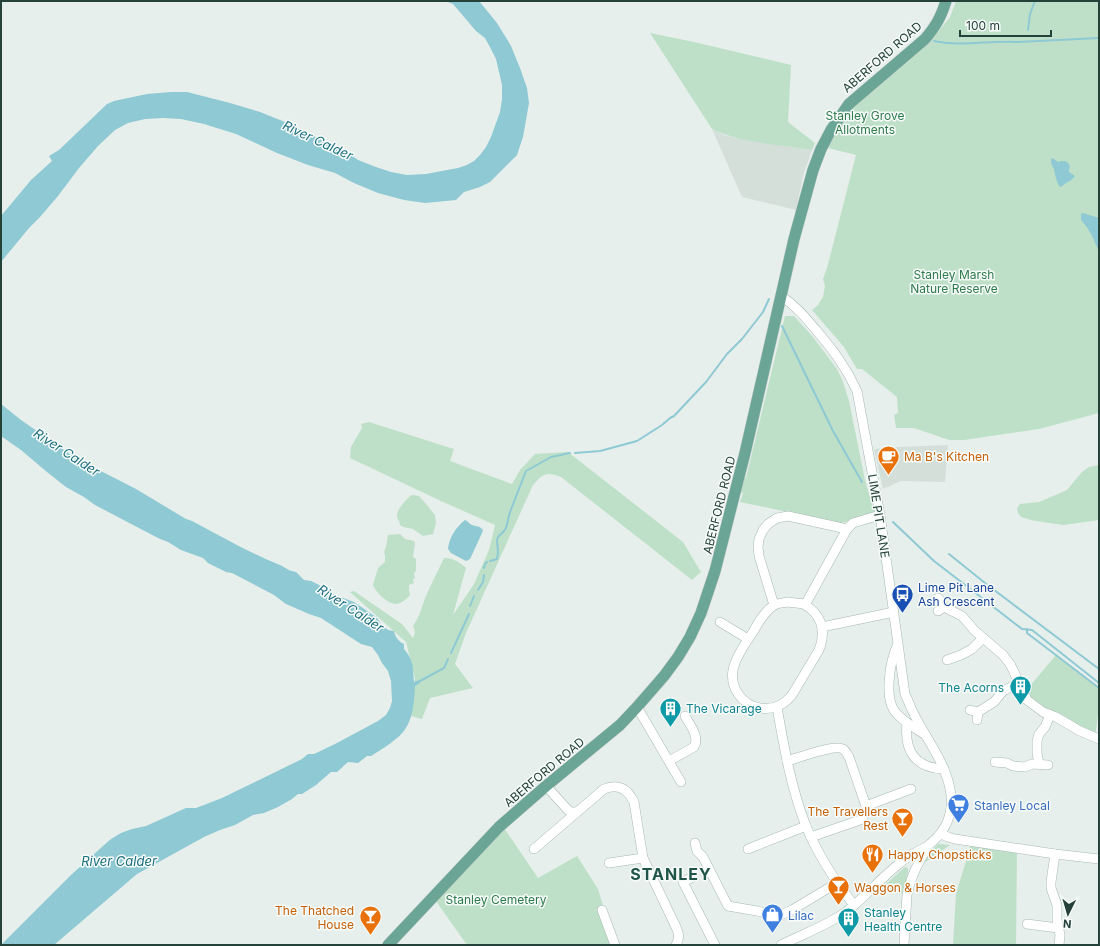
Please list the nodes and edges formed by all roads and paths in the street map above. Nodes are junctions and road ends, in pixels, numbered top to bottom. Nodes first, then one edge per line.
1 (946, 1) edge
2 (781, 296) junction
3 (880, 515) junction
4 (847, 529) junction
5 (938, 598) dead end
6 (774, 605) junction
7 (805, 605) junction
8 (894, 612) junction
9 (720, 622) dead end
10 (822, 627) junction
11 (983, 638) junction
12 (748, 639) junction
13 (898, 645) junction
14 (947, 660) dead end
15 (1019, 683) junction
16 (637, 707) junction
17 (777, 707) junction
18 (975, 714) dead end
19 (1050, 715) junction
20 (685, 716) dead end
21 (907, 723) junction
22 (925, 734) junction
23 (1099, 739) edge
24 (669, 761) junction
25 (787, 761) junction
26 (995, 762) dead end
27 (1038, 764) junction
28 (1048, 765) dead end
29 (944, 769) junction
30 (681, 782) dead end
31 (546, 786) junction
32 (910, 789) dead end
33 (866, 806) junction
34 (577, 812) junction
35 (806, 826) junction
36 (941, 834) junction
37 (811, 837) junction
38 (695, 843) dead end
39 (930, 844) junction
40 (534, 849) dead end
41 (748, 849) dead end
42 (1055, 854) junction
43 (643, 858) junction
44 (906, 858) junction
45 (1099, 859) edge
46 (608, 864) dead end
47 (913, 871) junction
48 (694, 877) dead end
49 (837, 883) junction
50 (854, 905) junction
51 (602, 910) dead end
52 (1027, 924) dead end
53 (1058, 928) junction
54 (388, 945) edge
55 (615, 945) edge
56 (676, 945) edge
57 (715, 945) edge
58 (781, 945) edge
59 (904, 945) edge
60 (1059, 945) edge

1 - 2 main road, ABERFORD ROAD
2 - 3 street, LIME PIT LANE
2 - 16 main road, ABERFORD ROAD
3 - 4 street
3 - 8 street, LIME PIT LANE
4 - 6 street
4 - 7 street
5 - 11 street
6 - 7 street
6 - 12 street
7 - 10 street
8 - 10 street
8 - 13 street, LIME PIT LANE
9 - 12 street
10 - 17 street
11 - 14 street
11 - 15 street
12 - 17 street
13 - 21 street, LIME PIT LANE
13 - 22 street, LIME PIT LANE
15 - 18 street
15 - 19 street
16 - 24 street
16 - 31 main road, ABERFORD ROAD
17 - 25 street
19 - 23 street
19 - 27 street
20 - 24 street
21 - 22 street, LIME PIT LANE
21 - 29 street
22 - 29 street, LIME PIT LANE
24 - 30 street
25 - 33 street
25 - 35 street
26 - 27 street
27 - 28 street
29 - 36 street, LIME PIT LANE
31 - 34 street
31 - 54 main road, ABERFORD ROAD
32 - 33 street
33 - 37 street
34 - 40 street
34 - 43 street
35 - 37 street
35 - 41 street
36 - 39 street
36 - 42 street
37 - 49 street
38 - 49 street
39 - 44 street
39 - 47 street
42 - 45 street
42 - 53 street
43 - 46 street
43 - 56 street
44 - 47 street
44 - 50 street
47 - 59 street
48 - 57 street
49 - 50 street
50 - 58 street
51 - 55 street
52 - 53 street
53 - 60 street

